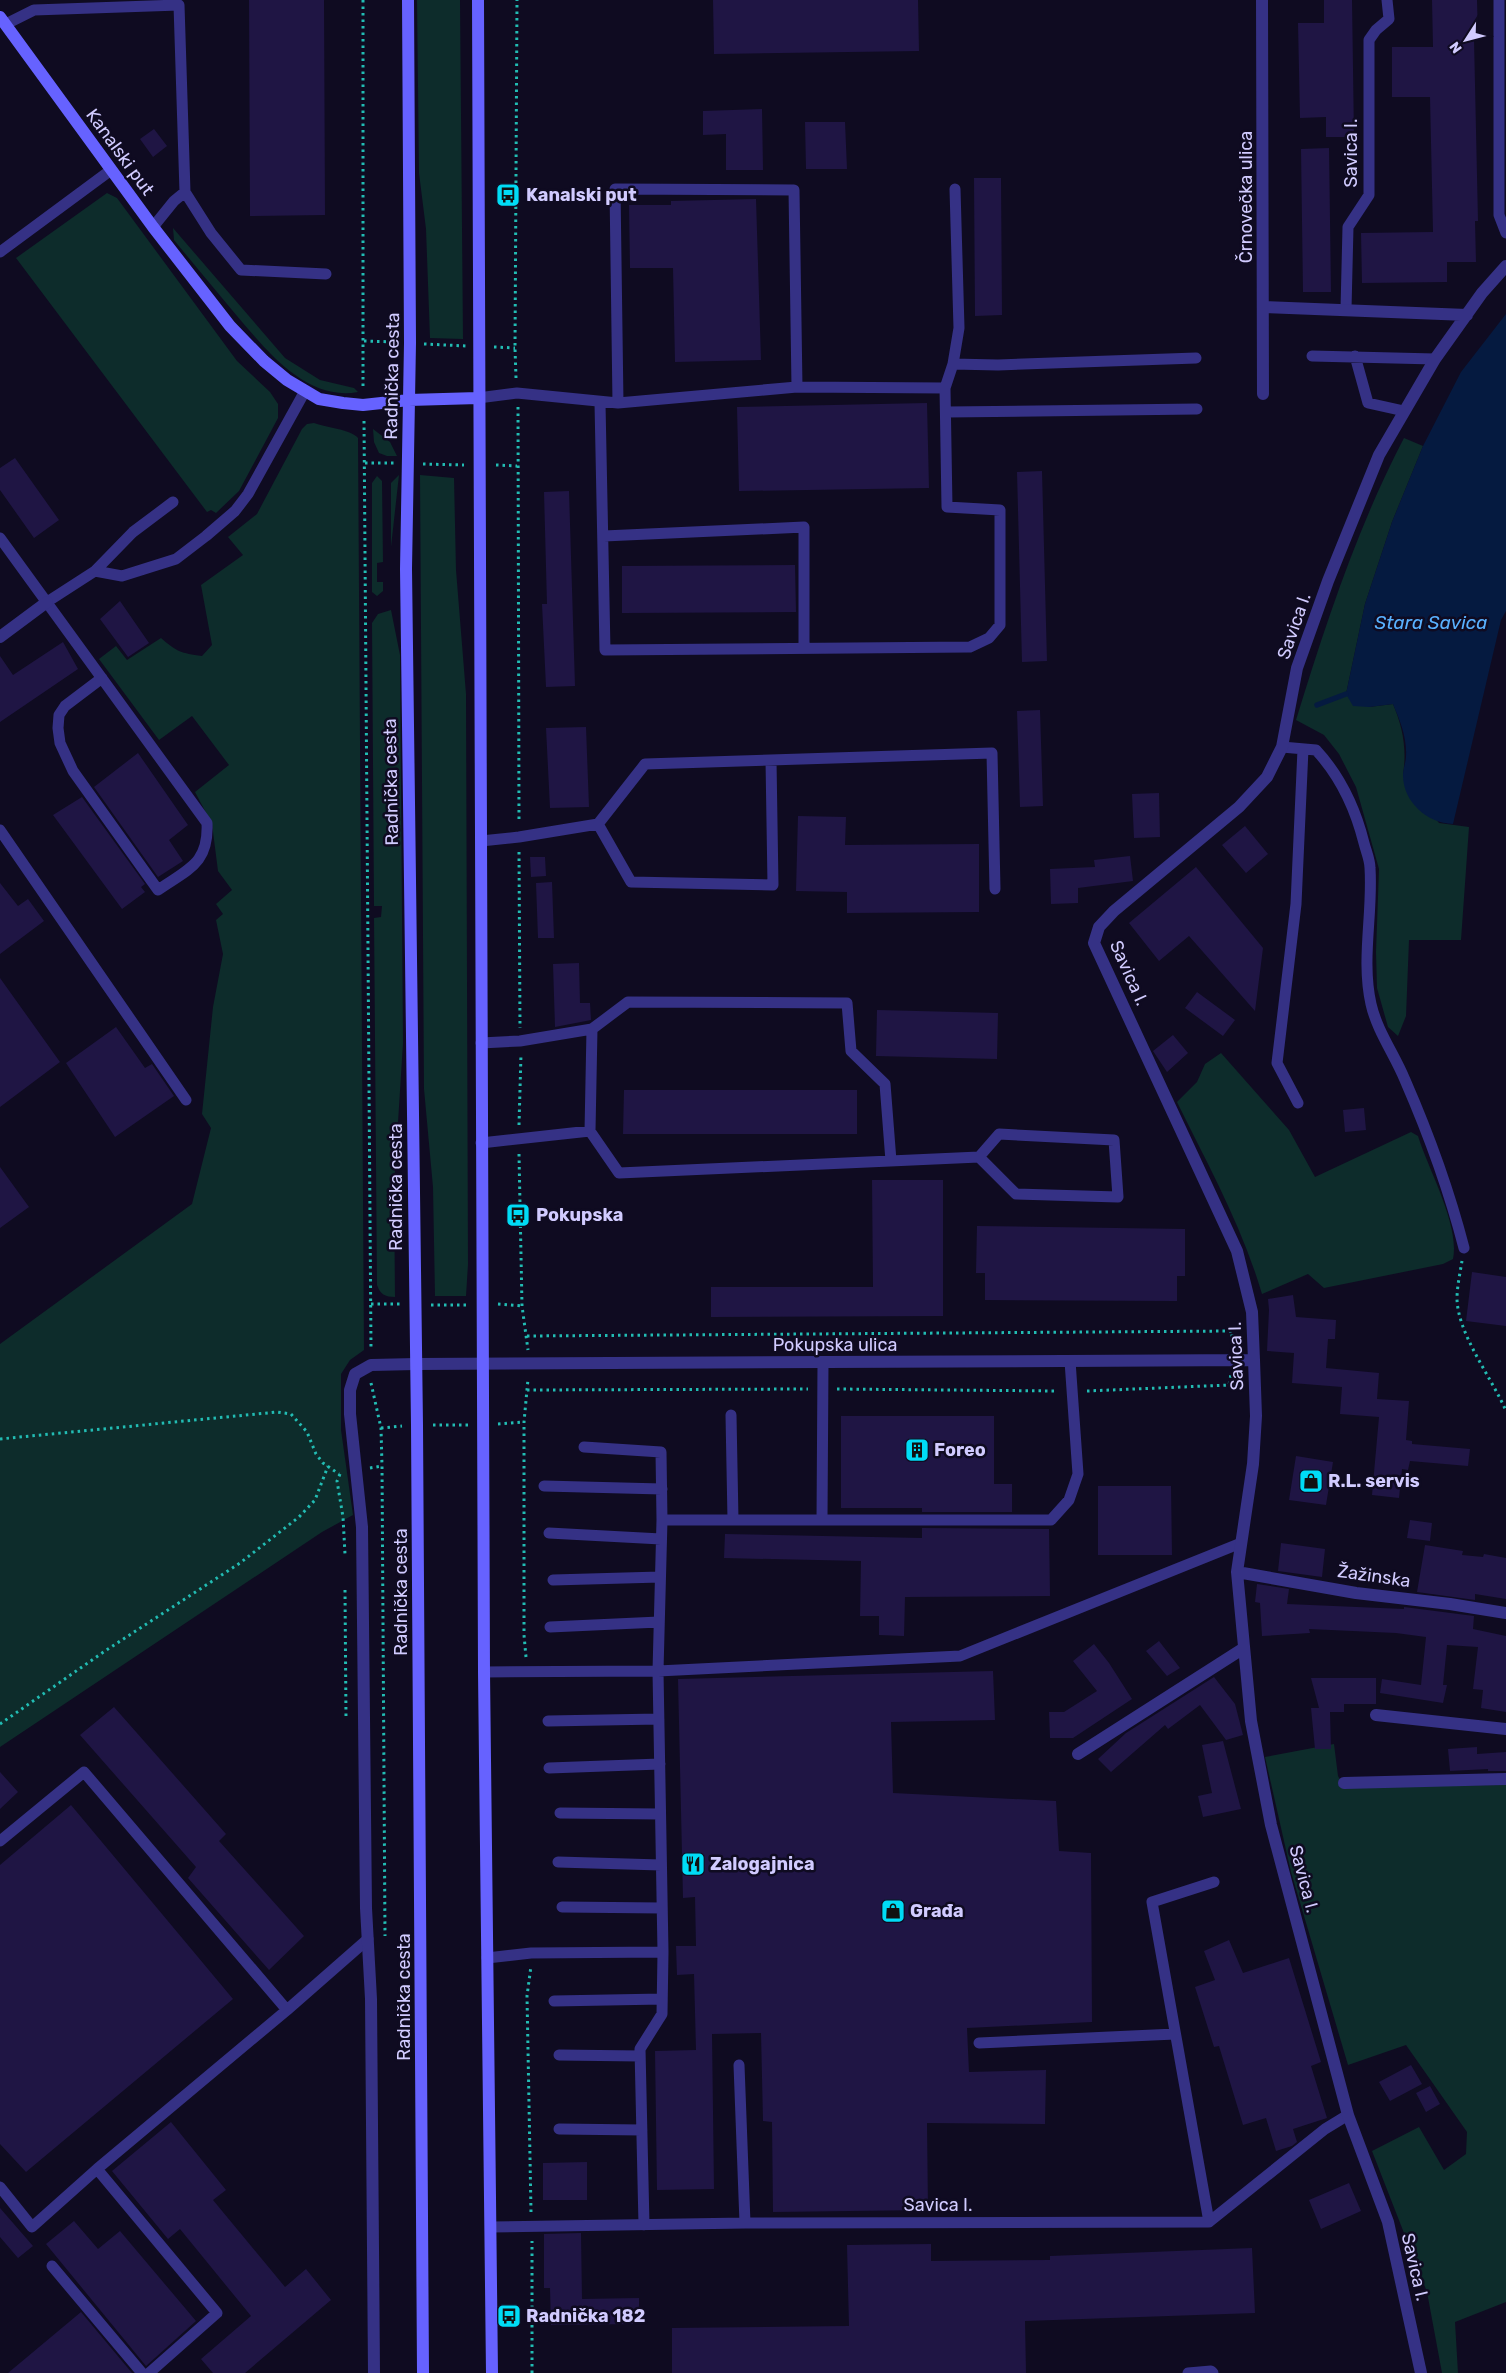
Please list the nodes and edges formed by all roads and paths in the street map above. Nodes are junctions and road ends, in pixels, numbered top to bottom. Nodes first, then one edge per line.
1 (363, 0) edge
2 (408, 0) edge
3 (478, 0) edge
4 (518, 0) edge
5 (1262, 0) edge
6 (1387, 0) edge
7 (1500, 0) edge
8 (3, 20) edge
9 (111, 170) junction
10 (955, 189) dead end
11 (185, 192) junction
12 (153, 227) junction
13 (1506, 233) edge
14 (0, 252) edge
15 (1506, 266) edge
16 (326, 274) dead end
17 (1264, 306) junction
18 (1346, 309) junction
19 (1467, 315) junction
20 (364, 341) junction
21 (384, 342) dead end
22 (426, 344) dead end
23 (459, 345) dead end
24 (496, 347) dead end
25 (515, 348) junction
26 (1312, 356) dead end
27 (1355, 356) junction
28 (1196, 358) dead end
29 (1435, 359) junction
30 (953, 364) junction
31 (516, 377) dead end
32 (797, 387) junction
33 (945, 388) junction
34 (364, 390) dead end
35 (305, 391) junction
36 (1263, 394) dead end
37 (478, 398) junction
38 (410, 400) junction
39 (600, 403) junction
40 (618, 403) junction
41 (1197, 409) dead end
42 (1404, 411) junction
43 (947, 412) junction
44 (519, 417) dead end
45 (364, 425) dead end
46 (364, 463) junction
47 (399, 463) dead end
48 (420, 464) dead end
49 (452, 464) dead end
50 (496, 465) dead end
51 (517, 466) junction
52 (173, 502) dead end
53 (604, 536) junction
54 (0, 538) edge
55 (95, 570) junction
56 (47, 602) junction
57 (0, 637) edge
58 (804, 647) junction
59 (102, 678) junction
60 (1282, 747) junction
61 (1303, 749) junction
62 (771, 760) junction
63 (598, 824) junction
64 (0, 830) edge
65 (519, 837) junction
66 (481, 840) junction
67 (995, 889) dead end
68 (592, 1029) junction
69 (520, 1041) junction
70 (481, 1043) junction
71 (186, 1100) dead end
72 (1298, 1103) dead end
73 (590, 1130) junction
74 (520, 1139) junction
75 (481, 1143) junction
76 (979, 1157) junction
77 (891, 1161) junction
78 (1464, 1248) joint
79 (370, 1304) junction
80 (394, 1304) dead end
81 (500, 1304) dead end
82 (432, 1305) dead end
83 (466, 1305) dead end
84 (522, 1306) junction
85 (527, 1336) junction
86 (528, 1346) dead end
87 (371, 1347) dead end
88 (1233, 1360) junction
89 (1254, 1360) junction
90 (1070, 1361) junction
91 (822, 1362) junction
92 (416, 1364) junction
93 (484, 1364) junction
94 (528, 1380) dead end
95 (370, 1383) dead end
96 (823, 1388) junction
97 (527, 1390) junction
98 (1072, 1391) junction
99 (1506, 1411) edge
100 (731, 1416) dead end
101 (524, 1422) junction
102 (501, 1424) dead end
103 (408, 1425) dead end
104 (428, 1425) dead end
105 (463, 1426) dead end
106 (381, 1428) junction
107 (0, 1438) edge
108 (584, 1447) dead end
109 (328, 1466) junction
110 (339, 1474) dead end
111 (544, 1486) dead end
112 (662, 1489) junction
113 (662, 1520) junction
114 (733, 1520) junction
115 (822, 1520) junction
116 (549, 1533) dead end
117 (661, 1539) junction
118 (1241, 1543) junction
119 (1237, 1572) junction
120 (660, 1577) junction
121 (553, 1580) dead end
122 (1506, 1613) edge
123 (659, 1622) junction
124 (550, 1627) dead end
125 (1244, 1648) junction
126 (658, 1671) junction
127 (484, 1672) junction
128 (528, 1673) junction
129 (1376, 1715) dead end
130 (659, 1719) junction
131 (548, 1721) dead end
132 (0, 1724) edge
133 (1506, 1729) edge
134 (1078, 1754) dead end
135 (660, 1764) junction
136 (549, 1768) dead end
137 (1506, 1780) edge
138 (1344, 1783) dead end
139 (560, 1813) dead end
140 (660, 1814) junction
141 (0, 1841) edge
142 (558, 1862) dead end
143 (661, 1865) junction
144 (1214, 1882) dead end
145 (562, 1908) dead end
146 (662, 1908) junction
147 (368, 1939) junction
148 (385, 1945) dead end
149 (663, 1952) junction
150 (531, 1953) junction
151 (487, 1958) junction
152 (662, 1999) junction
153 (554, 2001) dead end
154 (287, 2010) junction
155 (1175, 2034) junction
156 (978, 2043) dead end
157 (559, 2054) dead end
158 (640, 2056) junction
159 (739, 2065) dead end
160 (1348, 2115) junction
161 (559, 2129) dead end
162 (642, 2130) junction
163 (97, 2169) junction
164 (0, 2187) edge
165 (1209, 2222) junction
166 (746, 2223) junction
167 (644, 2225) junction
168 (532, 2226) junction
169 (491, 2227) junction
170 (52, 2266) dead end
171 (142, 2373) edge
172 (149, 2373) edge
173 (374, 2373) edge
174 (423, 2373) edge
175 (492, 2373) edge
176 (532, 2373) edge
177 (1188, 2373) edge
178 (1213, 2373) edge
179 (1421, 2373) edge

1 - 20 path
2 - 38 main road, Radnička cesta
3 - 37 main road
4 - 25 path
5 - 17 street, Črnovečka ulica
6 - 18 lane, Savica I.
7 - 13 lane
8 - 9 main road, Kanalski put
8 - 11 lane
9 - 12 main road, Kanalski put
9 - 14 lane
10 - 30 lane
11 - 12 lane
11 - 16 lane
12 - 35 main road, Kanalski put
15 - 19 street, Savica I.
17 - 18 street
17 - 36 street, Črnovečka ulica
18 - 19 street
19 - 29 street, Savica I.
20 - 21 path
20 - 34 path
22 - 23 path
24 - 25 path
25 - 31 path
26 - 27 lane
27 - 29 lane
27 - 42 lane
28 - 30 lane
29 - 42 street, Savica I.
30 - 33 lane
32 - 33 lane
32 - 40 lane
32 - 40 lane
33 - 43 lane
35 - 38 main road, Kanalski put
35 - 55 lane
37 - 38 main road, Kanalski put
37 - 39 lane
37 - 66 main road
38 - 92 main road, Radnička cesta
39 - 40 lane
39 - 53 lane
41 - 43 lane
42 - 60 street, Savica I.
43 - 58 lane
44 - 51 path
45 - 46 path
46 - 47 path
46 - 79 path
48 - 49 path
50 - 51 path
51 - 65 path
52 - 55 lane
53 - 58 lane
53 - 58 lane
54 - 56 lane
55 - 56 lane
56 - 57 street
56 - 59 lane
59 - 59 lane
60 - 61 lane
60 - 89 street, Savica I.
61 - 72 lane
61 - 78 lane
62 - 63 lane
62 - 63 lane
62 - 67 lane
63 - 65 lane
64 - 71 lane
65 - 66 lane
65 - 69 path
66 - 70 main road
68 - 69 lane
68 - 73 lane
68 - 77 lane
69 - 70 lane
69 - 74 path
70 - 75 main road
73 - 74 lane
73 - 77 lane
74 - 75 lane
74 - 84 path
75 - 93 main road
76 - 76 lane
76 - 77 lane
78 - 99 path
79 - 80 path
79 - 87 path
81 - 84 path
82 - 83 path
84 - 85 path
85 - 86 path
85 - 88 path
88 - 89 street, Pokupska ulica
88 - 90 street, Pokupska ulica
88 - 98 path
89 - 118 street, Savica I.
90 - 91 street, Pokupska ulica
90 - 98 lane
91 - 93 street, Pokupska ulica
91 - 96 lane
92 - 93 street, Pokupska ulica
92 - 147 street, Pokupska ulica
92 - 174 main road, Radnička cesta
93 - 127 main road
94 - 97 path
95 - 106 path
96 - 97 path
96 - 98 path
96 - 115 lane
97 - 101 path
98 - 115 lane
100 - 114 lane
101 - 102 path
101 - 128 path
103 - 106 path
104 - 105 path
106 - 148 path
107 - 109 path
108 - 112 lane
109 - 110 path
109 - 132 path
111 - 112 lane
112 - 113 lane
113 - 114 lane
113 - 117 lane
114 - 115 lane
116 - 117 lane
117 - 120 lane
118 - 119 street, Savica I.
118 - 126 lane
119 - 122 street, Žažinska
119 - 125 street, Savica I.
120 - 121 lane
120 - 123 lane
123 - 124 lane
123 - 126 lane
125 - 134 street
125 - 160 street, Savica I.
126 - 128 lane
126 - 130 lane
127 - 128 lane
127 - 151 main road
129 - 133 street
130 - 131 lane
130 - 135 lane
135 - 136 lane
135 - 140 lane
137 - 138 street
139 - 140 lane
140 - 143 lane
141 - 154 lane
142 - 143 lane
143 - 146 lane
144 - 155 lane
145 - 146 lane
146 - 149 lane
147 - 154 lane
147 - 173 street, Pokupska ulica
149 - 150 lane
149 - 152 lane
150 - 151 lane
150 - 168 path
151 - 169 main road
152 - 153 lane
152 - 158 lane
154 - 163 lane
155 - 156 lane
155 - 165 lane
157 - 158 lane
158 - 162 lane
159 - 166 lane
160 - 165 lane
160 - 179 street, Savica I.
161 - 162 lane
162 - 167 lane
163 - 164 lane
163 - 172 lane
165 - 166 lane, Savica I.
166 - 167 lane, Savica I.
167 - 168 lane, Savica I.
168 - 169 lane, Savica I.
168 - 176 path
169 - 175 main road
170 - 171 lane
177 - 178 lane

